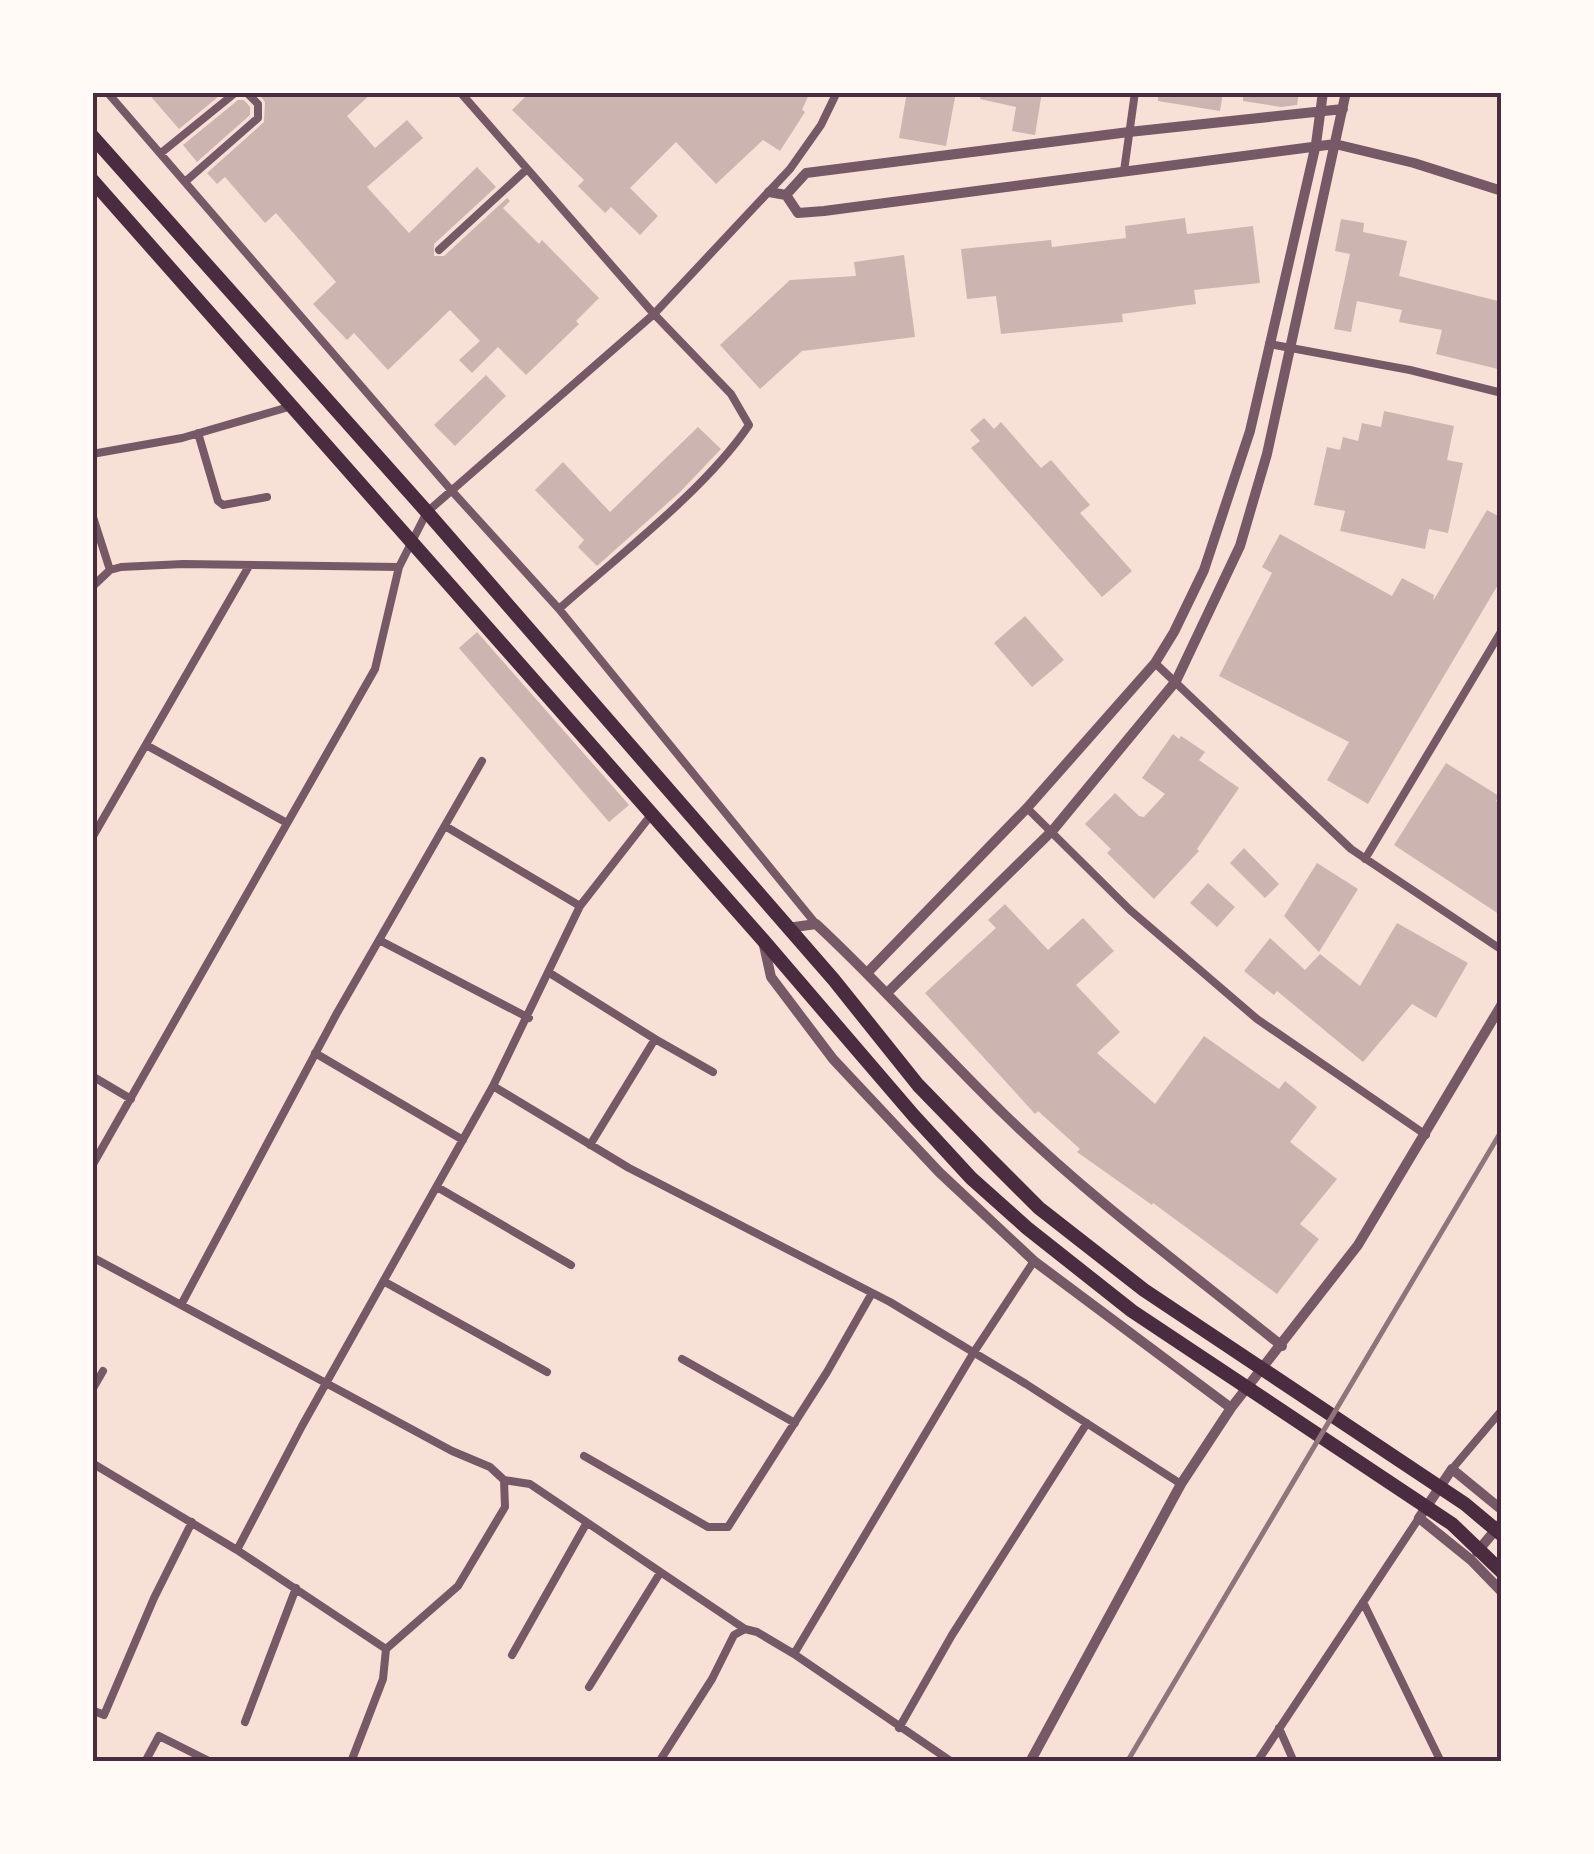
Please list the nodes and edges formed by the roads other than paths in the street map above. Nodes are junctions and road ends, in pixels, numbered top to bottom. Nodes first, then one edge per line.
1 (107, 92) edge
2 (460, 92) edge
3 (837, 92) edge
4 (1135, 92) edge
5 (1323, 92) edge
6 (1346, 92) edge
7 (1343, 109) junction
8 (1319, 110) junction
9 (1129, 132) junction
10 (92, 136) edge
11 (1316, 144) junction
12 (1335, 144) junction
13 (161, 153) junction
14 (527, 169) junction
15 (1124, 171) junction
16 (92, 180) edge
17 (186, 182) junction
18 (1502, 191) edge
19 (769, 192) junction
20 (786, 195) junction
21 (439, 250) dead end
22 (654, 314) junction
23 (1270, 344) junction
24 (1290, 346) junction
25 (1502, 393) edge
26 (292, 406) junction
27 (198, 433) junction
28 (92, 454) edge
29 (451, 490) junction
30 (267, 496) dead end
31 (427, 512) junction
32 (92, 514) edge
33 (413, 543) junction
34 (249, 566) junction
35 (399, 567) junction
36 (110, 570) junction
37 (92, 587) edge
38 (559, 609) junction
39 (1502, 630) edge
40 (1155, 663) junction
41 (1176, 681) junction
42 (146, 745) junction
43 (482, 761) dead end
44 (1027, 808) junction
45 (651, 815) junction
46 (287, 823) junction
47 (444, 826) junction
48 (1053, 830) junction
49 (92, 838) edge
50 (1366, 859) junction
51 (580, 906) junction
52 (816, 924) junction
53 (787, 928) junction
54 (379, 940) junction
55 (763, 940) junction
56 (1502, 950) edge
57 (548, 972) junction
58 (868, 972) junction
59 (888, 992) junction
60 (1502, 1004) edge
61 (529, 1018) junction
62 (655, 1039) junction
63 (315, 1053) junction
64 (714, 1072) dead end
65 (92, 1076) edge
66 (493, 1086) junction
67 (130, 1099) junction
68 (1426, 1135) junction
69 (463, 1140) junction
70 (590, 1145) junction
71 (92, 1166) edge
72 (437, 1187) junction
73 (92, 1258) edge
74 (1034, 1261) junction
75 (571, 1265) dead end
76 (385, 1282) junction
77 (872, 1293) junction
78 (181, 1305) junction
79 (1282, 1346) junction
80 (974, 1352) junction
81 (682, 1359) dead end
82 (103, 1371) dead end
83 (547, 1372) dead end
84 (326, 1384) junction
85 (92, 1390) edge
86 (1231, 1408) junction
87 (1502, 1410) edge
88 (795, 1423) junction
89 (1087, 1423) junction
90 (584, 1456) dead end
91 (92, 1463) edge
92 (1452, 1469) junction
93 (504, 1480) junction
94 (1181, 1484) junction
95 (1502, 1510) edge
96 (1419, 1518) junction
97 (192, 1522) junction
98 (1502, 1522) edge
99 (586, 1524) junction
100 (1502, 1535) edge
101 (237, 1550) junction
102 (1471, 1560) junction
103 (660, 1572) junction
104 (1502, 1572) edge
105 (296, 1588) junction
106 (1502, 1592) edge
107 (1364, 1602) junction
108 (745, 1629) junction
109 (386, 1649) junction
110 (794, 1654) junction
111 (512, 1655) dead end
112 (589, 1687) dead end
113 (92, 1710) edge
114 (245, 1722) dead end
115 (899, 1728) junction
116 (1279, 1728) junction
117 (145, 1762) edge
118 (211, 1762) edge
119 (352, 1762) edge
120 (659, 1762) edge
121 (952, 1762) edge
122 (1030, 1762) edge
123 (1257, 1762) edge
124 (1294, 1762) edge
125 (1441, 1762) edge

1 - 13 street
2 - 14 street
3 - 19 street
4 - 9 street
5 - 8 street
6 - 7 street
7 - 8 street
7 - 12 street
8 - 9 street
8 - 11 street
9 - 15 street
9 - 20 street
10 - 31 highway
11 - 12 street
11 - 15 street
11 - 23 street
12 - 18 street
12 - 24 street
13 - 17 street
13 - 17 street
14 - 21 street
14 - 22 street
15 - 20 street
16 - 26 highway
17 - 29 street
19 - 20 street
19 - 22 street
22 - 29 street
22 - 38 street
23 - 24 street
23 - 40 street
24 - 25 street
24 - 41 street
26 - 27 street
26 - 33 highway
27 - 28 street
27 - 30 street
29 - 31 street
29 - 38 street
31 - 33 street
31 - 53 highway
32 - 36 street
33 - 35 street
33 - 45 highway
34 - 35 street
34 - 36 street
34 - 42 street
35 - 46 street
36 - 37 street
38 - 52 street
39 - 50 street
40 - 41 street
40 - 44 street
41 - 48 street
41 - 50 street
42 - 46 street
42 - 49 street
43 - 47 street
44 - 48 street
44 - 58 street
45 - 51 street
45 - 55 highway
46 - 67 street
47 - 51 street
47 - 54 street
48 - 59 street
48 - 68 street
50 - 56 street
51 - 57 street
52 - 53 street
52 - 58 street
53 - 100 highway
54 - 61 street
54 - 63 street
55 - 74 street
55 - 104 highway
57 - 61 street
57 - 62 street
58 - 59 street
59 - 79 street
60 - 68 street
61 - 66 street
62 - 64 street
62 - 70 street
63 - 69 street
63 - 78 street
65 - 67 street
66 - 69 street
66 - 70 street
67 - 71 street
68 - 79 street
69 - 72 street
70 - 77 street
72 - 75 street
72 - 76 street
73 - 78 street
74 - 80 street
74 - 86 street
76 - 83 street
76 - 84 street
77 - 80 street
77 - 88 street
78 - 84 street
79 - 86 street
80 - 89 street
80 - 110 street
81 - 88 street
82 - 85 street
84 - 93 street
84 - 101 street
86 - 94 street
87 - 92 street
88 - 90 street
89 - 94 street
89 - 115 street
91 - 97 street
92 - 95 street
92 - 96 street
93 - 99 street
93 - 109 street
94 - 122 street
96 - 102 street
96 - 107 street
97 - 101 street
97 - 113 street
98 - 102 street
99 - 103 street
99 - 111 street
101 - 105 street
102 - 106 street
103 - 108 street
103 - 112 street
105 - 109 street
105 - 114 street
107 - 116 street
107 - 125 street
108 - 110 street
108 - 120 street
109 - 119 street
110 - 115 street
115 - 121 street
116 - 123 street
116 - 124 street
117 - 118 street

